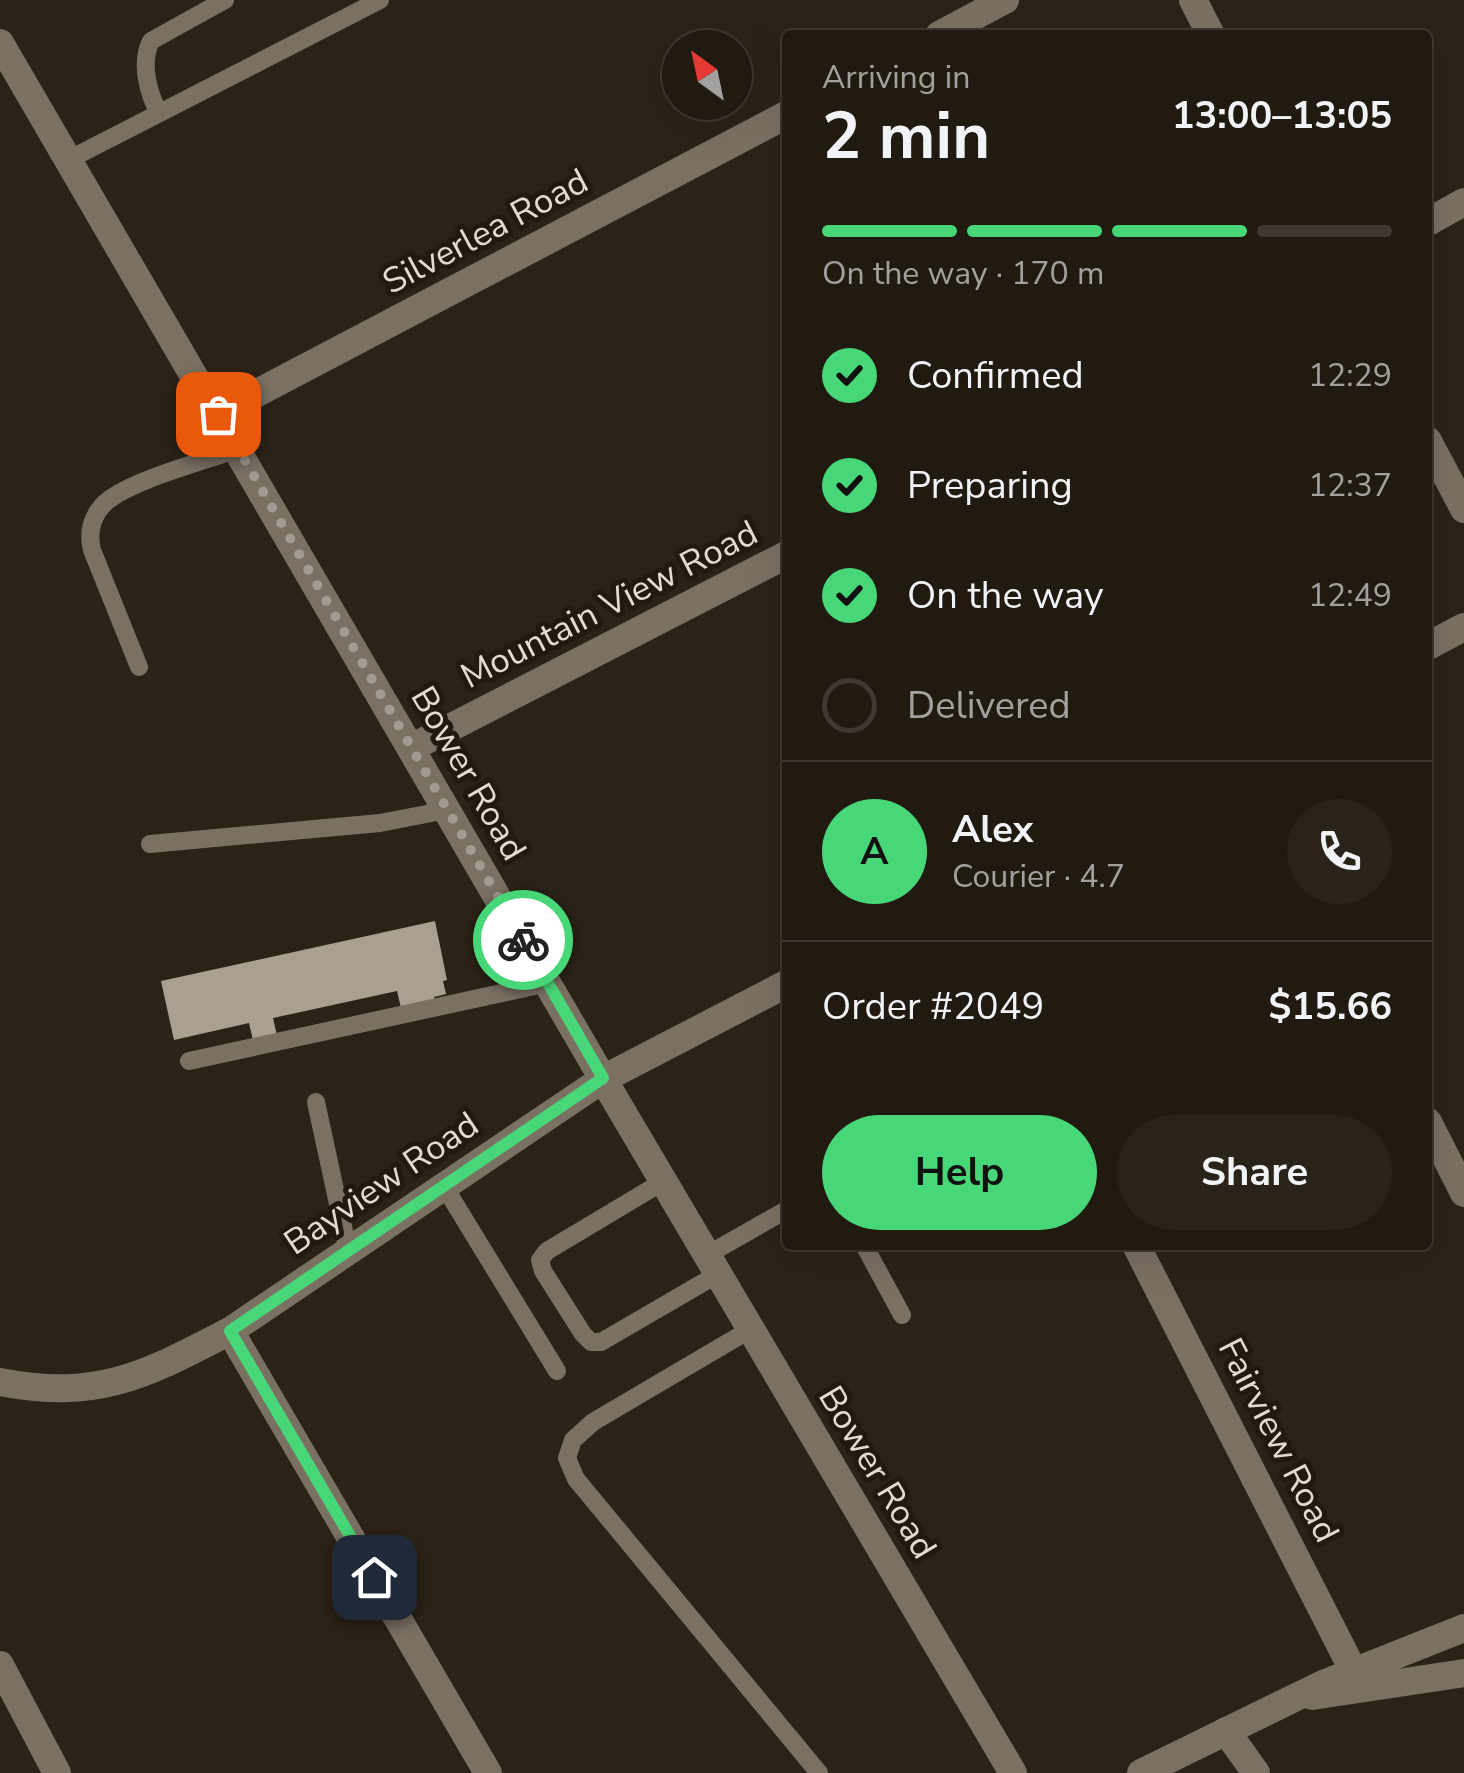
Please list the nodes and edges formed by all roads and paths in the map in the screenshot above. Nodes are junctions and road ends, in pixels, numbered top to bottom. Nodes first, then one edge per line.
1 (224, 0) edge
2 (380, 0) edge
3 (1005, 0) edge
4 (1193, 0) edge
5 (0, 23) edge
6 (948, 30) edge
7 (1209, 30) edge
8 (0, 42) edge
9 (16, 67) junction
10 (159, 113) junction
11 (782, 117) edge
12 (68, 160) junction
13 (1464, 202) edge
14 (1432, 220) edge
15 (218, 414) junction
16 (238, 449) junction
17 (1432, 449) edge
18 (1464, 510) edge
19 (782, 557) edge
20 (1464, 627) edge
21 (1432, 644) edge
22 (139, 668) dead end
23 (412, 748) junction
24 (448, 810) junction
25 (150, 844) dead end
26 (548, 983) junction
27 (782, 986) edge
28 (188, 1061) dead end
29 (603, 1078) junction
30 (316, 1102) dead end
31 (1432, 1130) edge
32 (664, 1181) junction
33 (444, 1186) junction
34 (1464, 1193) edge
35 (782, 1214) edge
36 (348, 1250) junction
37 (867, 1250) edge
38 (1139, 1250) edge
39 (713, 1264) junction
40 (902, 1315) dead end
41 (751, 1329) junction
42 (230, 1331) junction
43 (557, 1371) dead end
44 (0, 1382) edge
45 (1464, 1628) edge
46 (0, 1665) edge
47 (1354, 1670) junction
48 (1464, 1673) edge
49 (1300, 1696) junction
50 (1226, 1731) junction
51 (58, 1773) edge
52 (488, 1773) edge
53 (819, 1773) edge
54 (1013, 1773) edge
55 (1141, 1773) edge
56 (1256, 1773) edge

1 - 10 lane
2 - 10 lane
3 - 6 street
4 - 7 street
5 - 9 street, Bower Road
8 - 9 street, Bower Road
9 - 12 street, Bower Road
10 - 12 lane
11 - 15 street, Silverlea Road
12 - 15 street, Bower Road
13 - 14 street
15 - 16 street, Bower Road
16 - 22 lane
16 - 23 street, Bower Road
17 - 18 street
19 - 23 street, Mountain View Road
20 - 21 street
23 - 24 street, Bower Road
24 - 25 lane
24 - 26 street, Bower Road
26 - 28 lane
26 - 29 street, Bower Road
27 - 29 street, Bayview Road
29 - 32 street, Bower Road
29 - 33 street, Bayview Road
30 - 36 lane
31 - 34 street
32 - 39 street, Bower Road
32 - 39 lane
33 - 36 street, Bayview Road
33 - 43 lane
35 - 39 lane
36 - 42 street, Bayview Road
37 - 40 lane
38 - 47 street, Fairview Road
39 - 41 street, Bower Road
41 - 53 lane
41 - 54 street, Bower Road
42 - 44 street, Bayview Road
42 - 52 street
45 - 47 street
46 - 51 street
47 - 49 street
48 - 49 street
49 - 50 street
50 - 55 street
50 - 56 street

